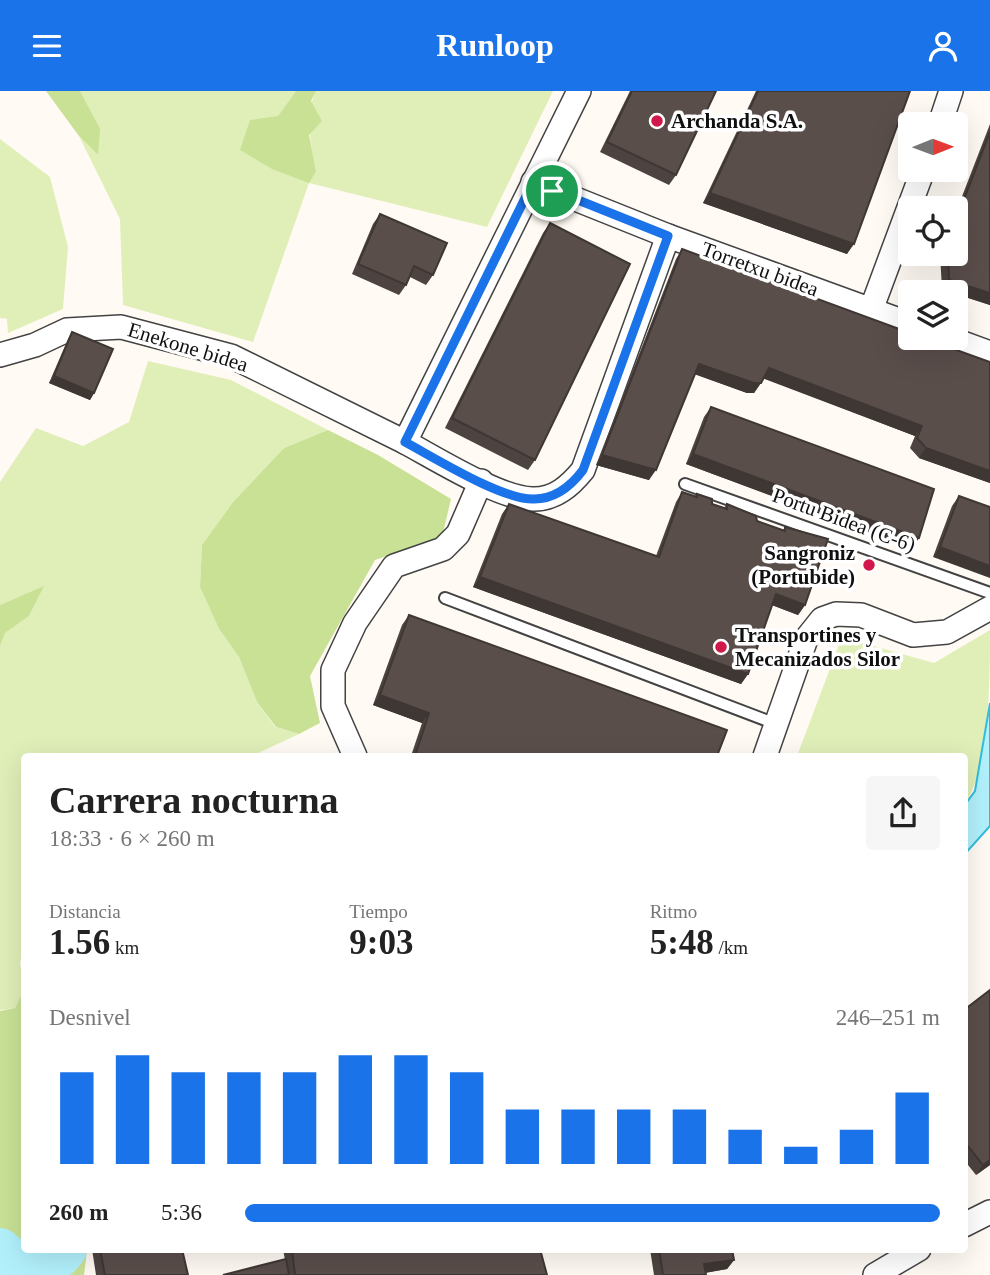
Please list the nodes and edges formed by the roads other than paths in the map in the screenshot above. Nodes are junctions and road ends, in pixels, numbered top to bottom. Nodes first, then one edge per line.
1 (579, 91) edge
2 (951, 91) edge
3 (944, 112) edge
4 (533, 182) junction
5 (919, 182) edge
6 (668, 236) junction
7 (871, 310) junction
8 (898, 320) edge
9 (968, 345) edge
10 (990, 353) edge
11 (0, 355) edge
12 (405, 442) junction
13 (481, 481) junction
14 (685, 484) dead end
15 (990, 593) edge
16 (445, 598) dead end
17 (990, 608) edge
18 (776, 724) junction
19 (354, 753) edge
20 (766, 753) edge
21 (990, 1212) edge
22 (968, 1224) edge
23 (912, 1253) edge
24 (875, 1275) edge

1 - 4 street
2 - 3 street
4 - 6 street, Torretxu bidea
4 - 12 street
5 - 7 street
6 - 7 street, Torretxu bidea
6 - 13 street, Enekone bidea
7 - 8 street, Torretxu bidea
9 - 10 street
11 - 12 street, Enekone bidea
12 - 13 street, Enekone bidea
13 - 19 street
14 - 15 lane, Portu Bidea (C-6)
16 - 18 lane
17 - 18 street
18 - 20 street
21 - 22 street
23 - 24 street

